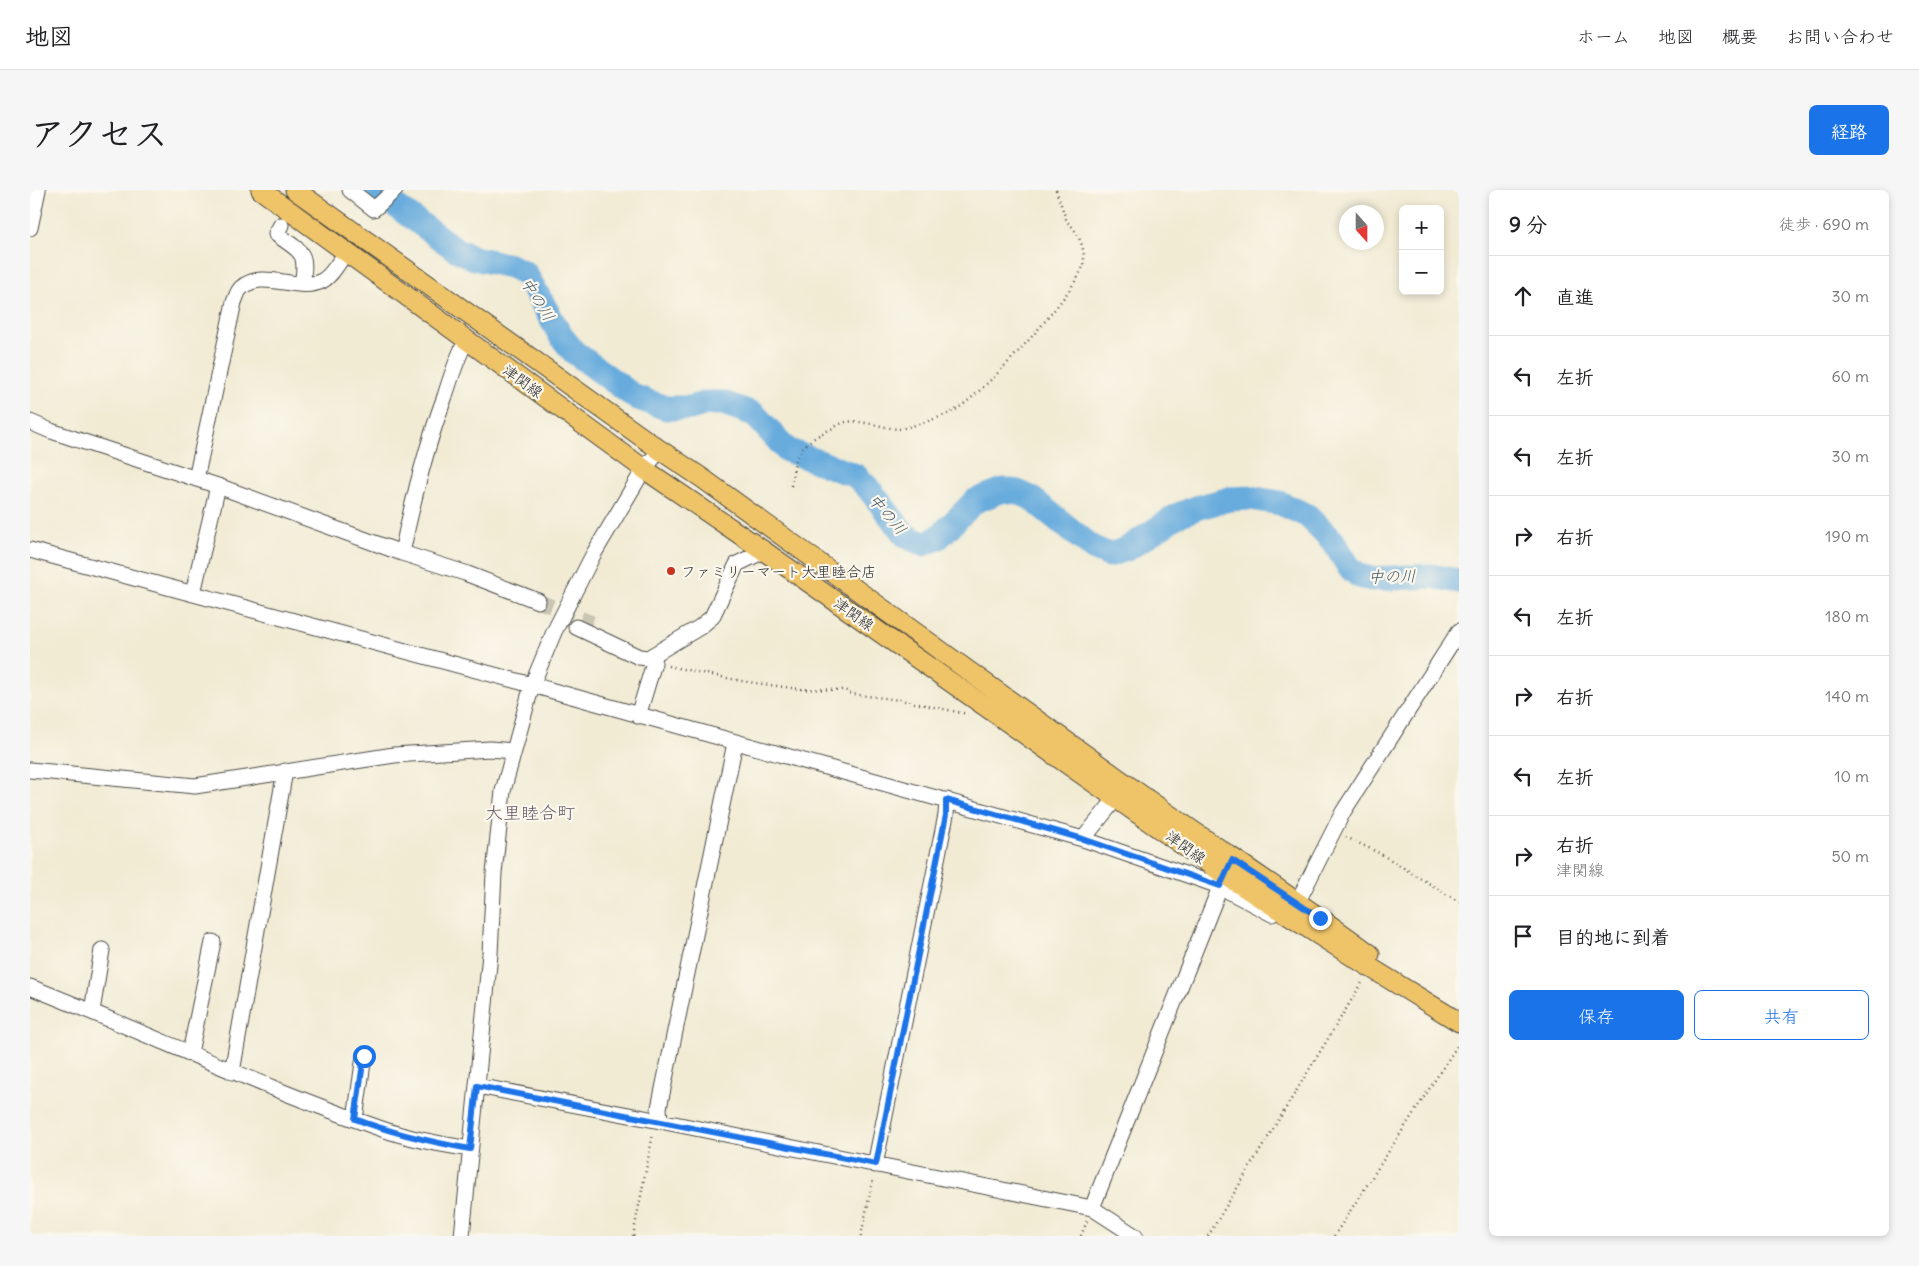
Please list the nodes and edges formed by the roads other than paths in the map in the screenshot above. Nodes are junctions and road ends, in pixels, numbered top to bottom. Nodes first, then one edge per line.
1 (38, 190) edge
2 (261, 190) edge
3 (295, 190) edge
4 (350, 190) edge
5 (394, 191) edge
6 (281, 225) dead end
7 (30, 228) edge
8 (340, 261) dead end
9 (302, 284) junction
10 (462, 349) dead end
11 (30, 422) edge
12 (660, 450) junction
13 (644, 469) junction
14 (196, 479) junction
15 (218, 486) junction
16 (30, 550) edge
17 (764, 551) junction
18 (402, 553) junction
19 (193, 593) junction
20 (542, 598) tunnel mouth
21 (592, 623) tunnel mouth
22 (576, 627) tunnel mouth
23 (1459, 631) edge
24 (652, 659) junction
25 (532, 685) junction
26 (638, 716) junction
27 (735, 742) junction
28 (514, 751) junction
29 (30, 770) edge
30 (286, 772) junction
31 (1117, 797) junction
32 (946, 800) junction
33 (1083, 839) junction
34 (1226, 874) junction
35 (1297, 902) junction
36 (213, 942) dead end
37 (102, 950) dead end
38 (30, 987) edge
39 (92, 1011) junction
40 (1459, 1021) edge
41 (190, 1054) junction
42 (364, 1056) dead end
43 (232, 1072) junction
44 (477, 1086) junction
45 (355, 1119) junction
46 (658, 1121) junction
47 (470, 1149) junction
48 (876, 1164) junction
49 (1092, 1208) junction
50 (462, 1236) edge
51 (1135, 1236) edge

1 - 7 street
2 - 13 main road, 津関線
3 - 12 main road, 津関線
4 - 5 street
6 - 9 street
8 - 9 street
9 - 14 street
10 - 18 street
11 - 14 street
12 - 13 street
12 - 34 main road, 津関線
13 - 17 main road, 津関線
13 - 25 street
14 - 15 street
15 - 18 street
15 - 19 street
16 - 19 street
17 - 24 street
17 - 31 main road, 津関線
18 - 20 street
19 - 25 street
21 - 24 street
22 - 24 street
23 - 35 street
24 - 26 street
25 - 26 street
25 - 28 street
26 - 27 street
27 - 32 street
27 - 46 street
28 - 30 street
28 - 44 street
29 - 30 street
30 - 43 street
31 - 33 street
31 - 34 main road, 津関線
32 - 33 street
32 - 48 street
33 - 34 street
34 - 35 main road, 津関線
34 - 40 main road, 津関線
34 - 49 street
35 - 40 main road, 津関線
36 - 41 street
37 - 39 street
38 - 39 street
39 - 41 street
41 - 43 street
42 - 45 street
43 - 45 street
44 - 46 street
44 - 47 street
45 - 47 street
46 - 48 street
47 - 50 street
48 - 49 street
49 - 51 street

